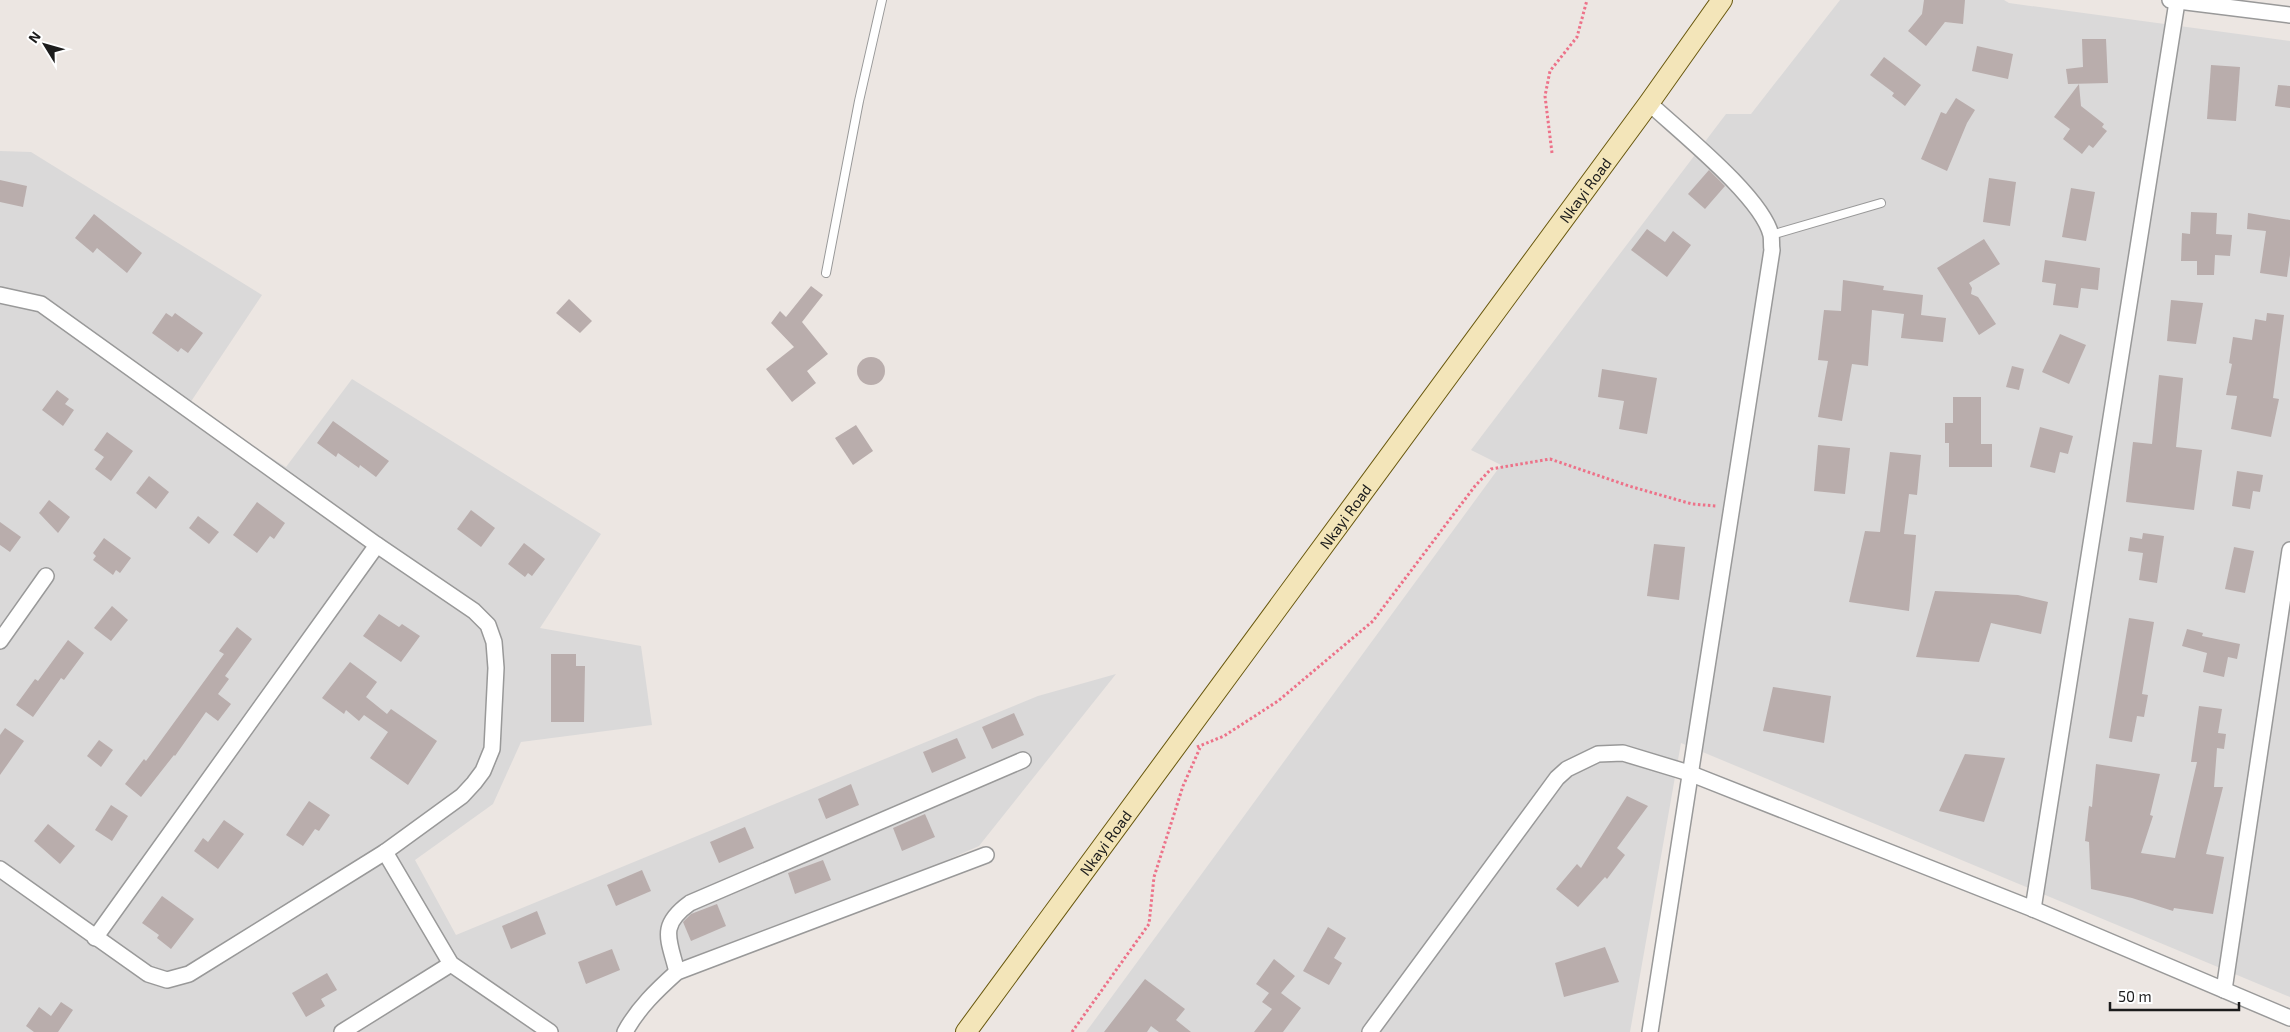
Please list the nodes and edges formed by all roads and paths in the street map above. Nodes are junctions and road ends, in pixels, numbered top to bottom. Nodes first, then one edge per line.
1 (882, 0) edge
2 (1587, 0) edge
3 (1722, 0) edge
4 (2175, 0) edge
5 (2290, 15) edge
6 (1649, 103) junction
7 (1552, 153) dead end
8 (1881, 202) dead end
9 (1771, 235) junction
10 (826, 273) dead end
11 (0, 295) edge
12 (1731, 507) junction
13 (377, 545) junction
14 (2290, 550) edge
15 (46, 576) dead end
16 (0, 641) edge
17 (1180, 743) junction
18 (1200, 748) junction
19 (1023, 760) dead end
20 (1689, 773) junction
21 (385, 852) junction
22 (986, 855) dead end
23 (0, 869) edge
24 (2033, 909) junction
25 (95, 938) junction
26 (451, 964) junction
27 (677, 972) junction
28 (2224, 990) junction
29 (2290, 1018) edge
30 (342, 1032) edge
31 (550, 1032) edge
32 (625, 1032) edge
33 (966, 1032) edge
34 (1072, 1032) edge
35 (1370, 1032) edge
36 (1650, 1032) edge

1 - 10 lane
2 - 7 path
3 - 6 main road, Nkayi Road
4 - 5 street
4 - 24 street
6 - 9 street
6 - 17 main road, Nkayi Road
8 - 9 lane
9 - 12 street
11 - 13 street
12 - 18 path
12 - 20 street
13 - 21 street
13 - 25 street
14 - 28 street
15 - 16 street
17 - 18 path
17 - 33 main road, Nkayi Road
18 - 34 path
19 - 27 street
20 - 24 street
20 - 35 street
20 - 36 street
21 - 25 street
21 - 26 street
22 - 27 street
23 - 25 street
24 - 28 street
26 - 30 street
26 - 31 street
27 - 32 street
28 - 29 street

